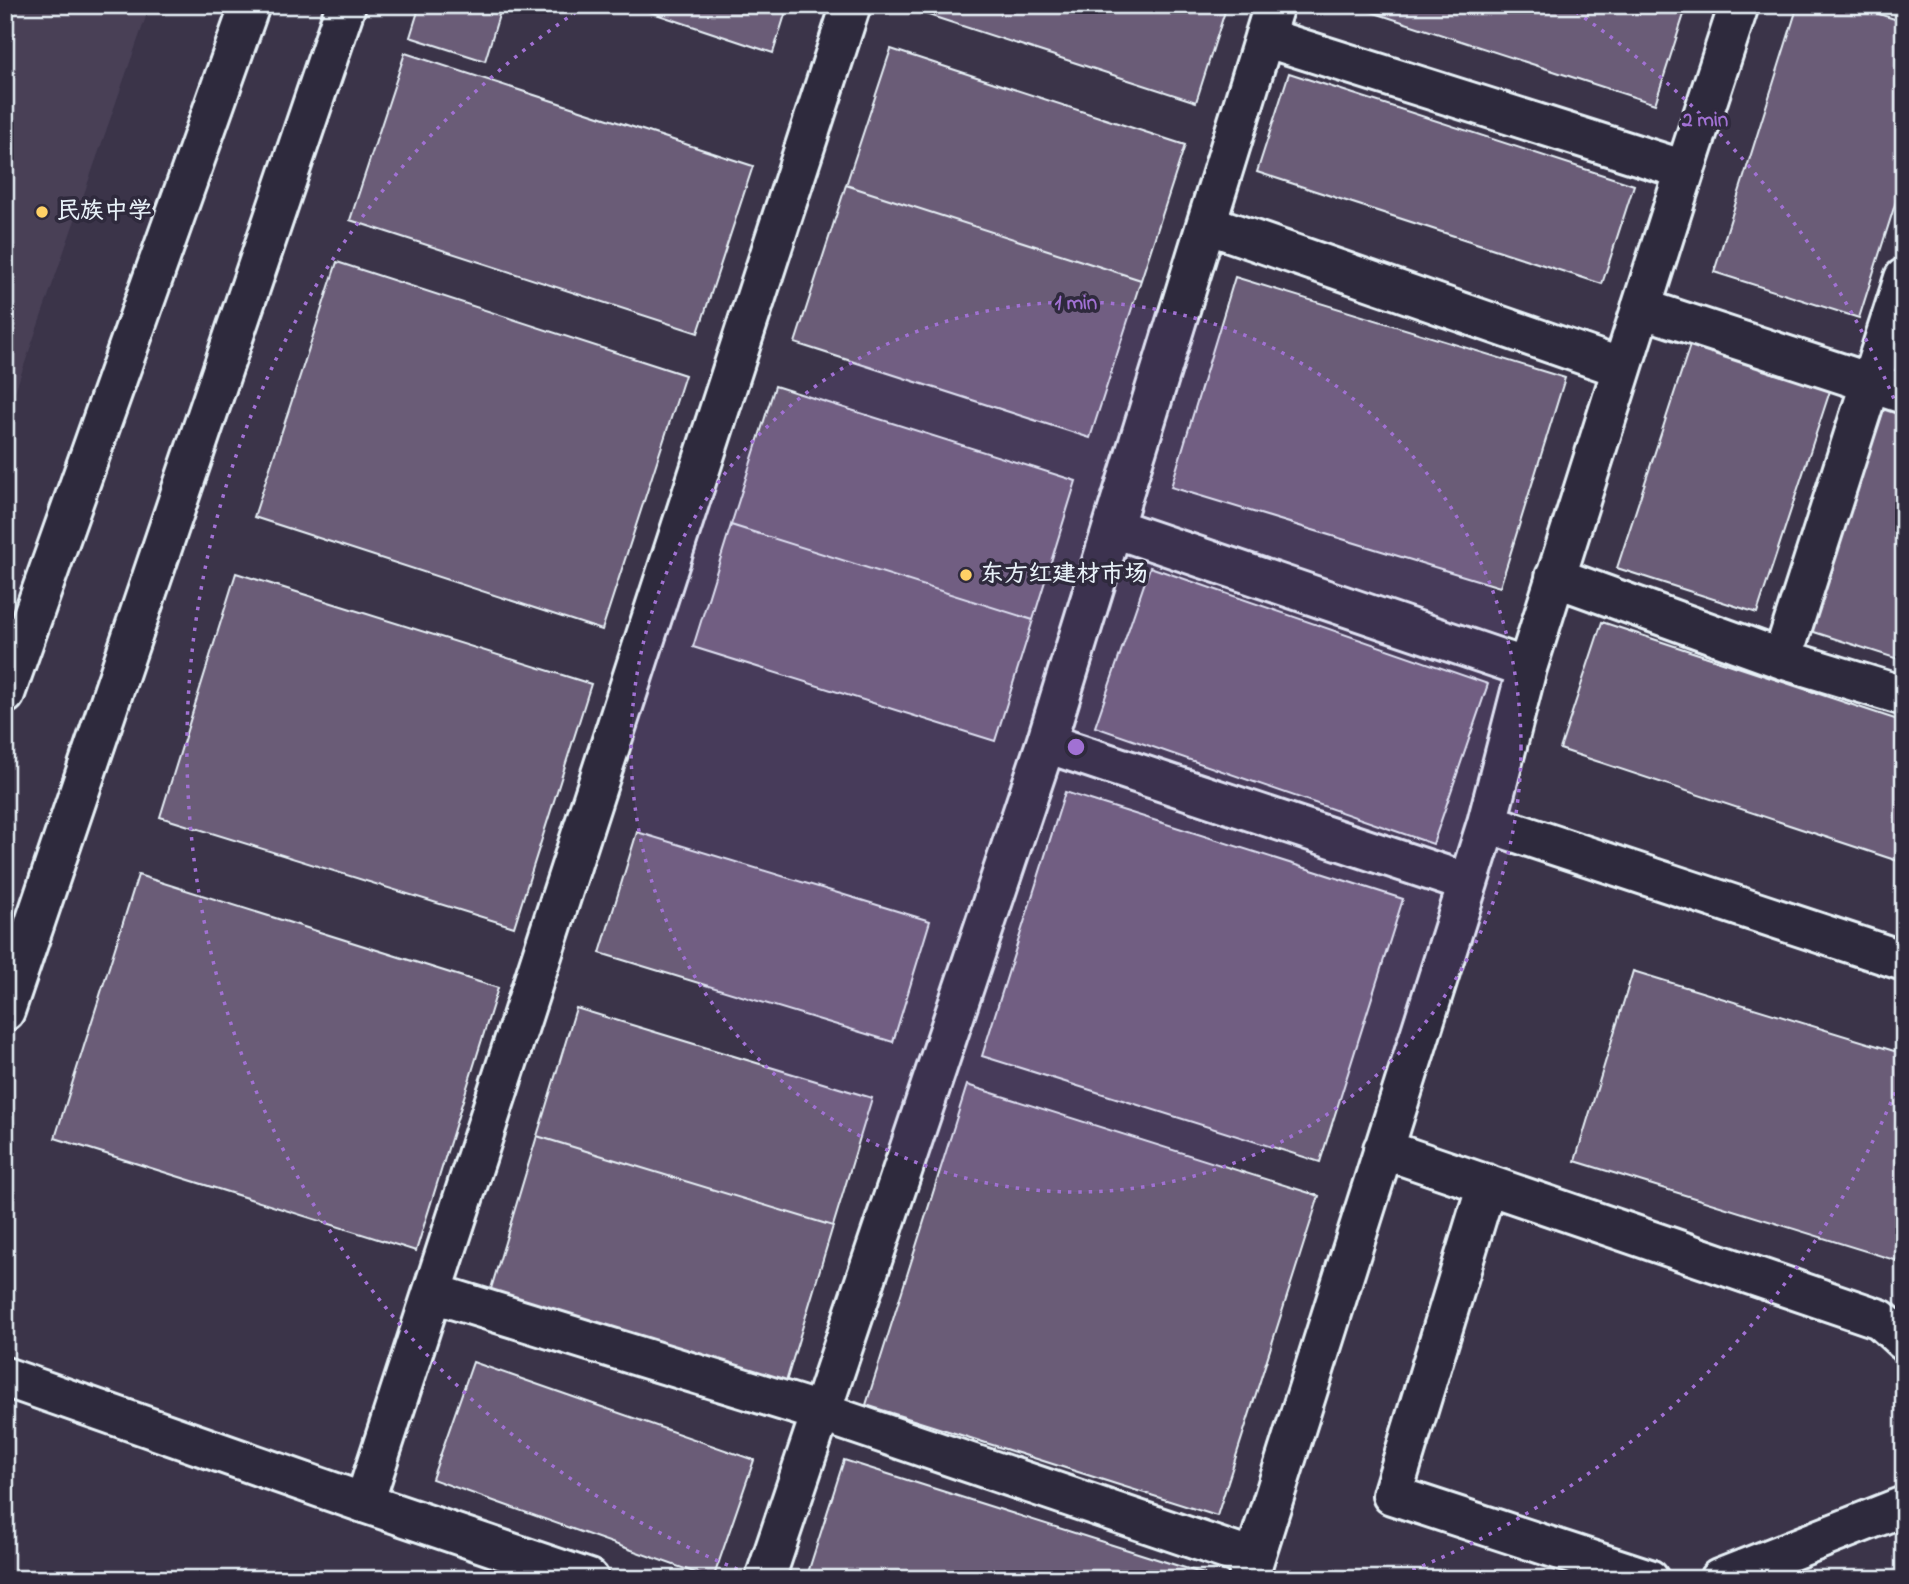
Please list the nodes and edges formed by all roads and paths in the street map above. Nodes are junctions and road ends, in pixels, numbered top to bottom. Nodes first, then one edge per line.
1 (250, 5) edge
2 (346, 5) edge
3 (851, 5) edge
4 (1740, 5) edge
5 (1269, 21) edge
6 (1685, 170) junction
7 (1207, 224) junction
8 (1904, 278) edge
9 (1641, 309) junction
10 (1622, 368) junction
11 (1887, 389) edge
12 (1114, 528) junction
13 (1555, 578) junction
14 (1782, 659) junction
15 (1527, 668) junction
16 (5, 694) edge
17 (1904, 696) edge
18 (1046, 743) junction
19 (1487, 823) junction
20 (1468, 883) junction
21 (1904, 961) edge
22 (5, 1011) edge
23 (1383, 1149) junction
24 (1487, 1184) junction
25 (433, 1293) junction
26 (1904, 1340) edge
27 (5, 1377) edge
28 (820, 1412) junction
29 (364, 1503) junction
30 (1904, 1506) edge
31 (523, 1568) edge
32 (1251, 1569) edge
33 (589, 1579) edge
34 (765, 1579) edge
35 (1649, 1579) edge
36 (1720, 1579) edge

1 - 16 street
2 - 22 street
3 - 25 street
4 - 6 street
5 - 6 street
5 - 7 street
6 - 9 street
7 - 10 street
7 - 12 street
8 - 11 street
9 - 10 street
9 - 11 street
10 - 13 street
11 - 14 street
12 - 15 street
12 - 18 street
13 - 14 street
13 - 15 street
14 - 17 street
15 - 19 street
18 - 20 street
18 - 28 street
19 - 20 street
19 - 21 street
20 - 23 street
23 - 24 street
23 - 32 street
24 - 26 street
24 - 35 street
25 - 28 street
25 - 29 street
27 - 29 street
28 - 32 street
28 - 34 street
29 - 31 street
30 - 36 street
31 - 33 street

